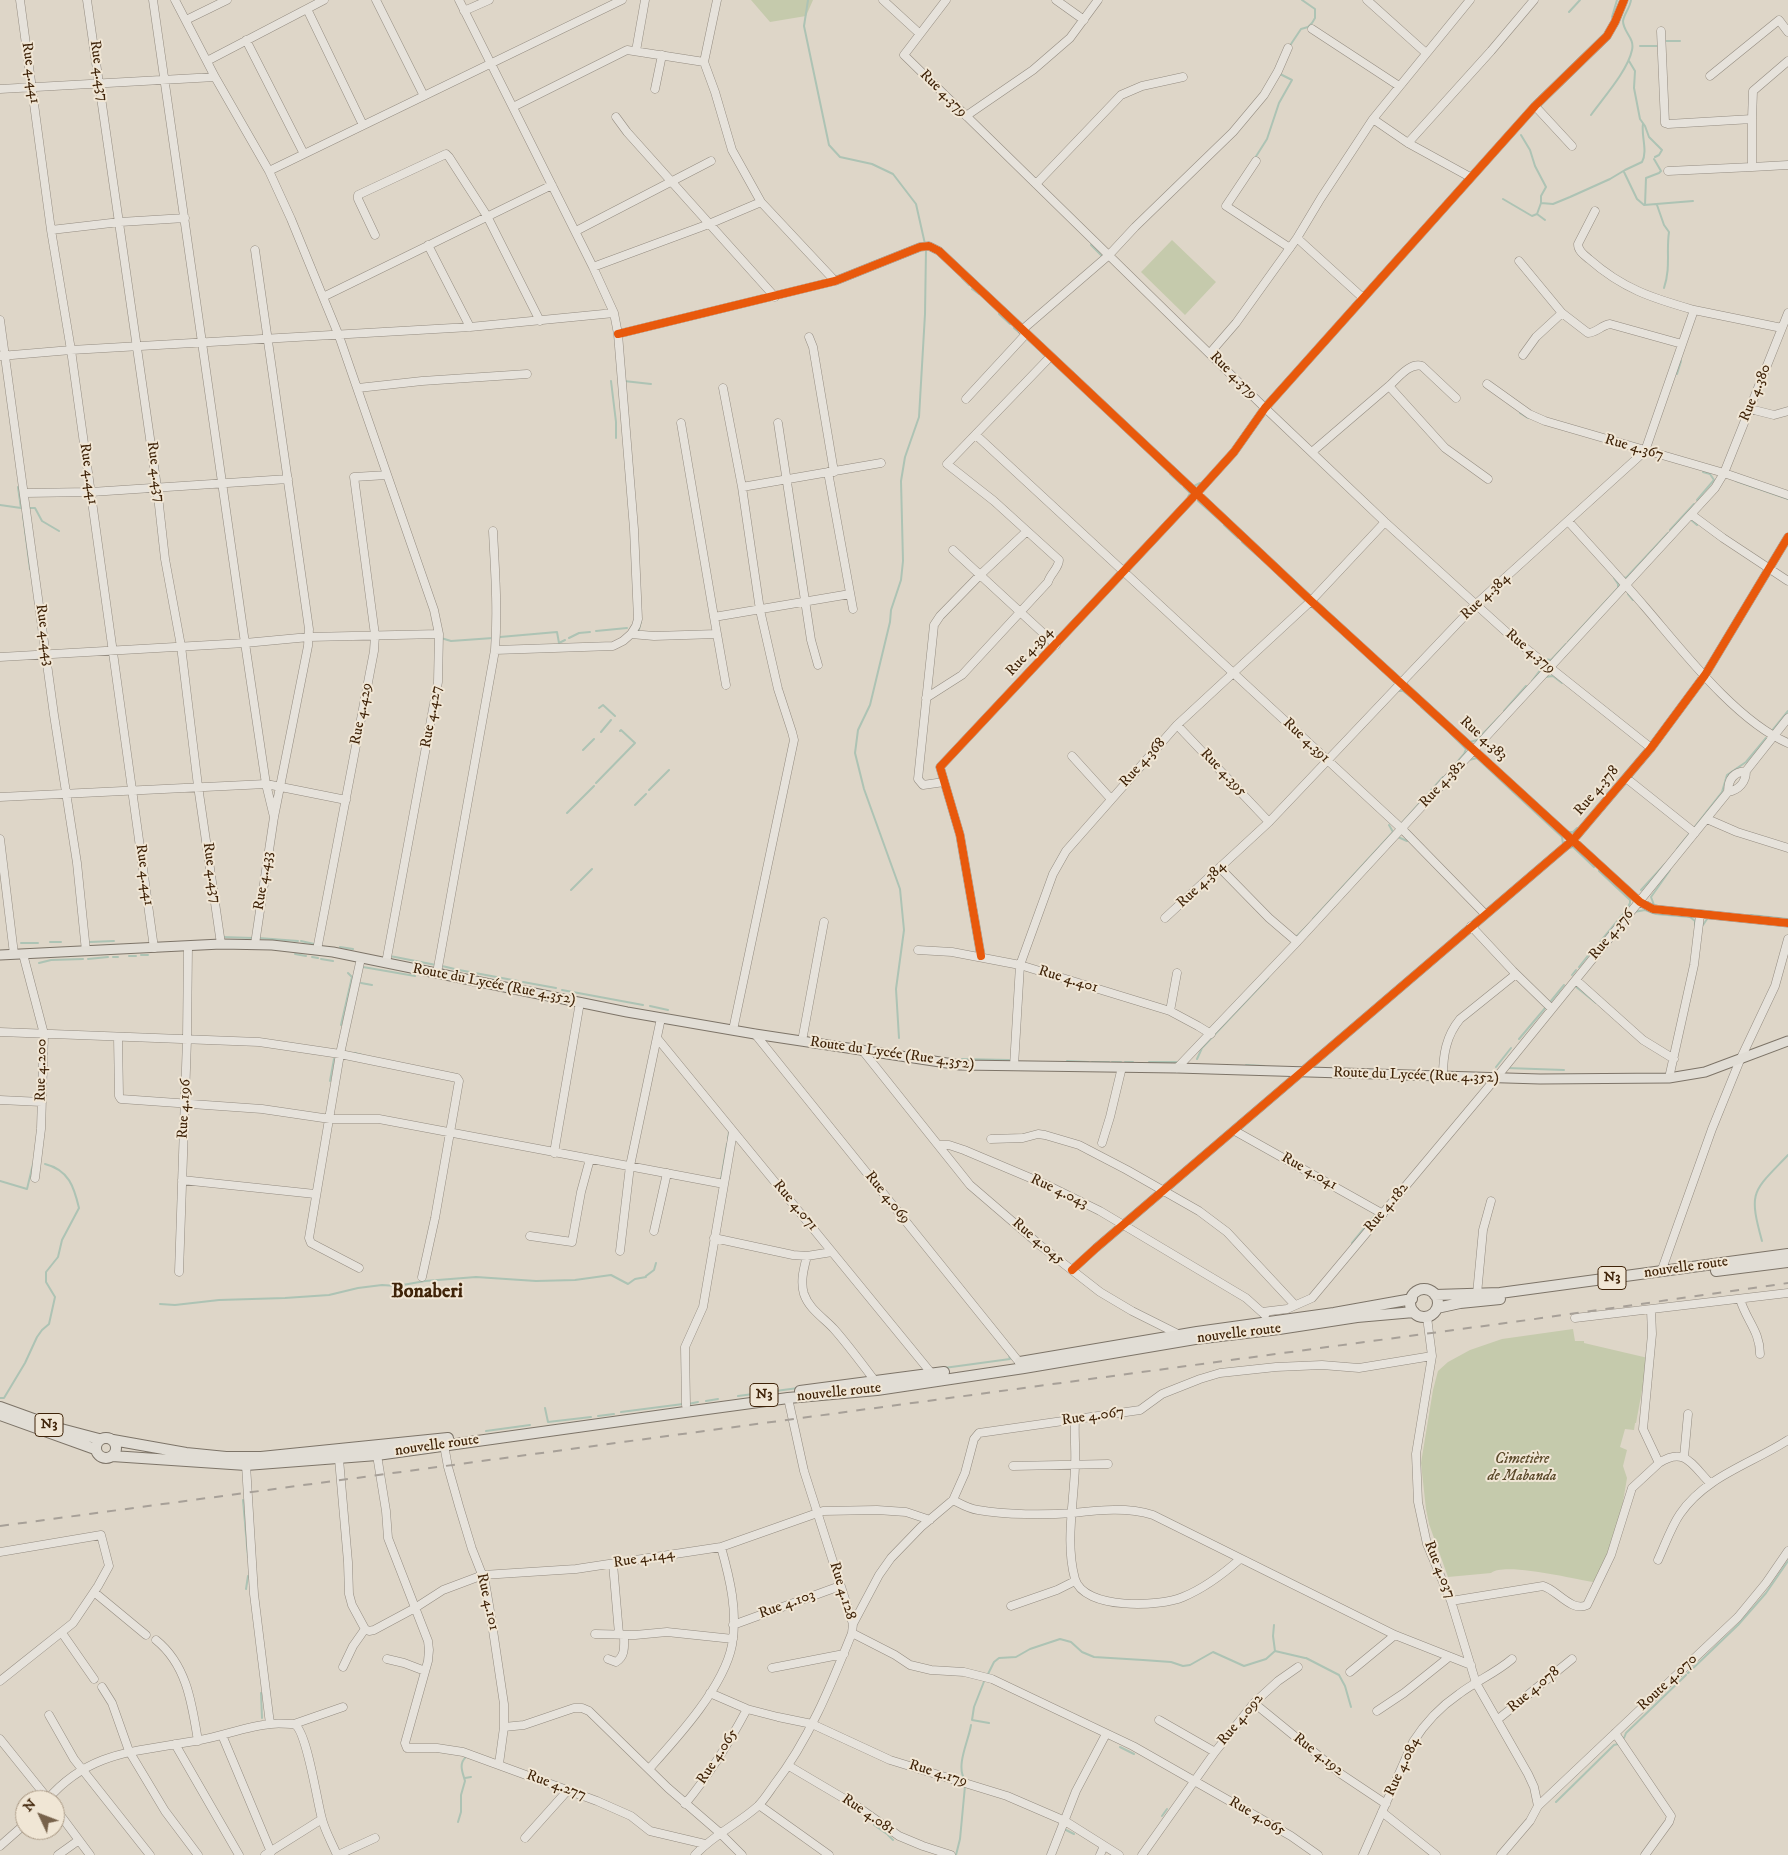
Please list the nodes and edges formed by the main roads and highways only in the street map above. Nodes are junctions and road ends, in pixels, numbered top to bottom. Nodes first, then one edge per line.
1 (0, 954) edge
2 (1788, 1042) edge
3 (1788, 1254) edge
4 (1788, 1262) edge
5 (1700, 1270) junction
6 (1435, 1295) junction
7 (1412, 1298) junction
8 (1437, 1308) junction
9 (1414, 1312) junction
10 (0, 1407) edge
11 (0, 1415) edge
12 (113, 1440) junction
13 (97, 1444) junction
14 (112, 1456) junction

1 - 2 main road, Route du Lycée (Rue 4.352)
3 - 5 highway, nouvelle route / N3
4 - 5 highway, nouvelle route / N3
5 - 6 highway, nouvelle route / N3
5 - 8 highway, nouvelle route / N3
6 - 7 highway
6 - 8 highway
7 - 9 highway
7 - 12 highway, nouvelle route / N3
8 - 9 highway
9 - 14 highway, nouvelle route / N3
10 - 13 highway, N3
11 - 13 highway, N3
12 - 13 highway
12 - 14 highway
13 - 14 highway

